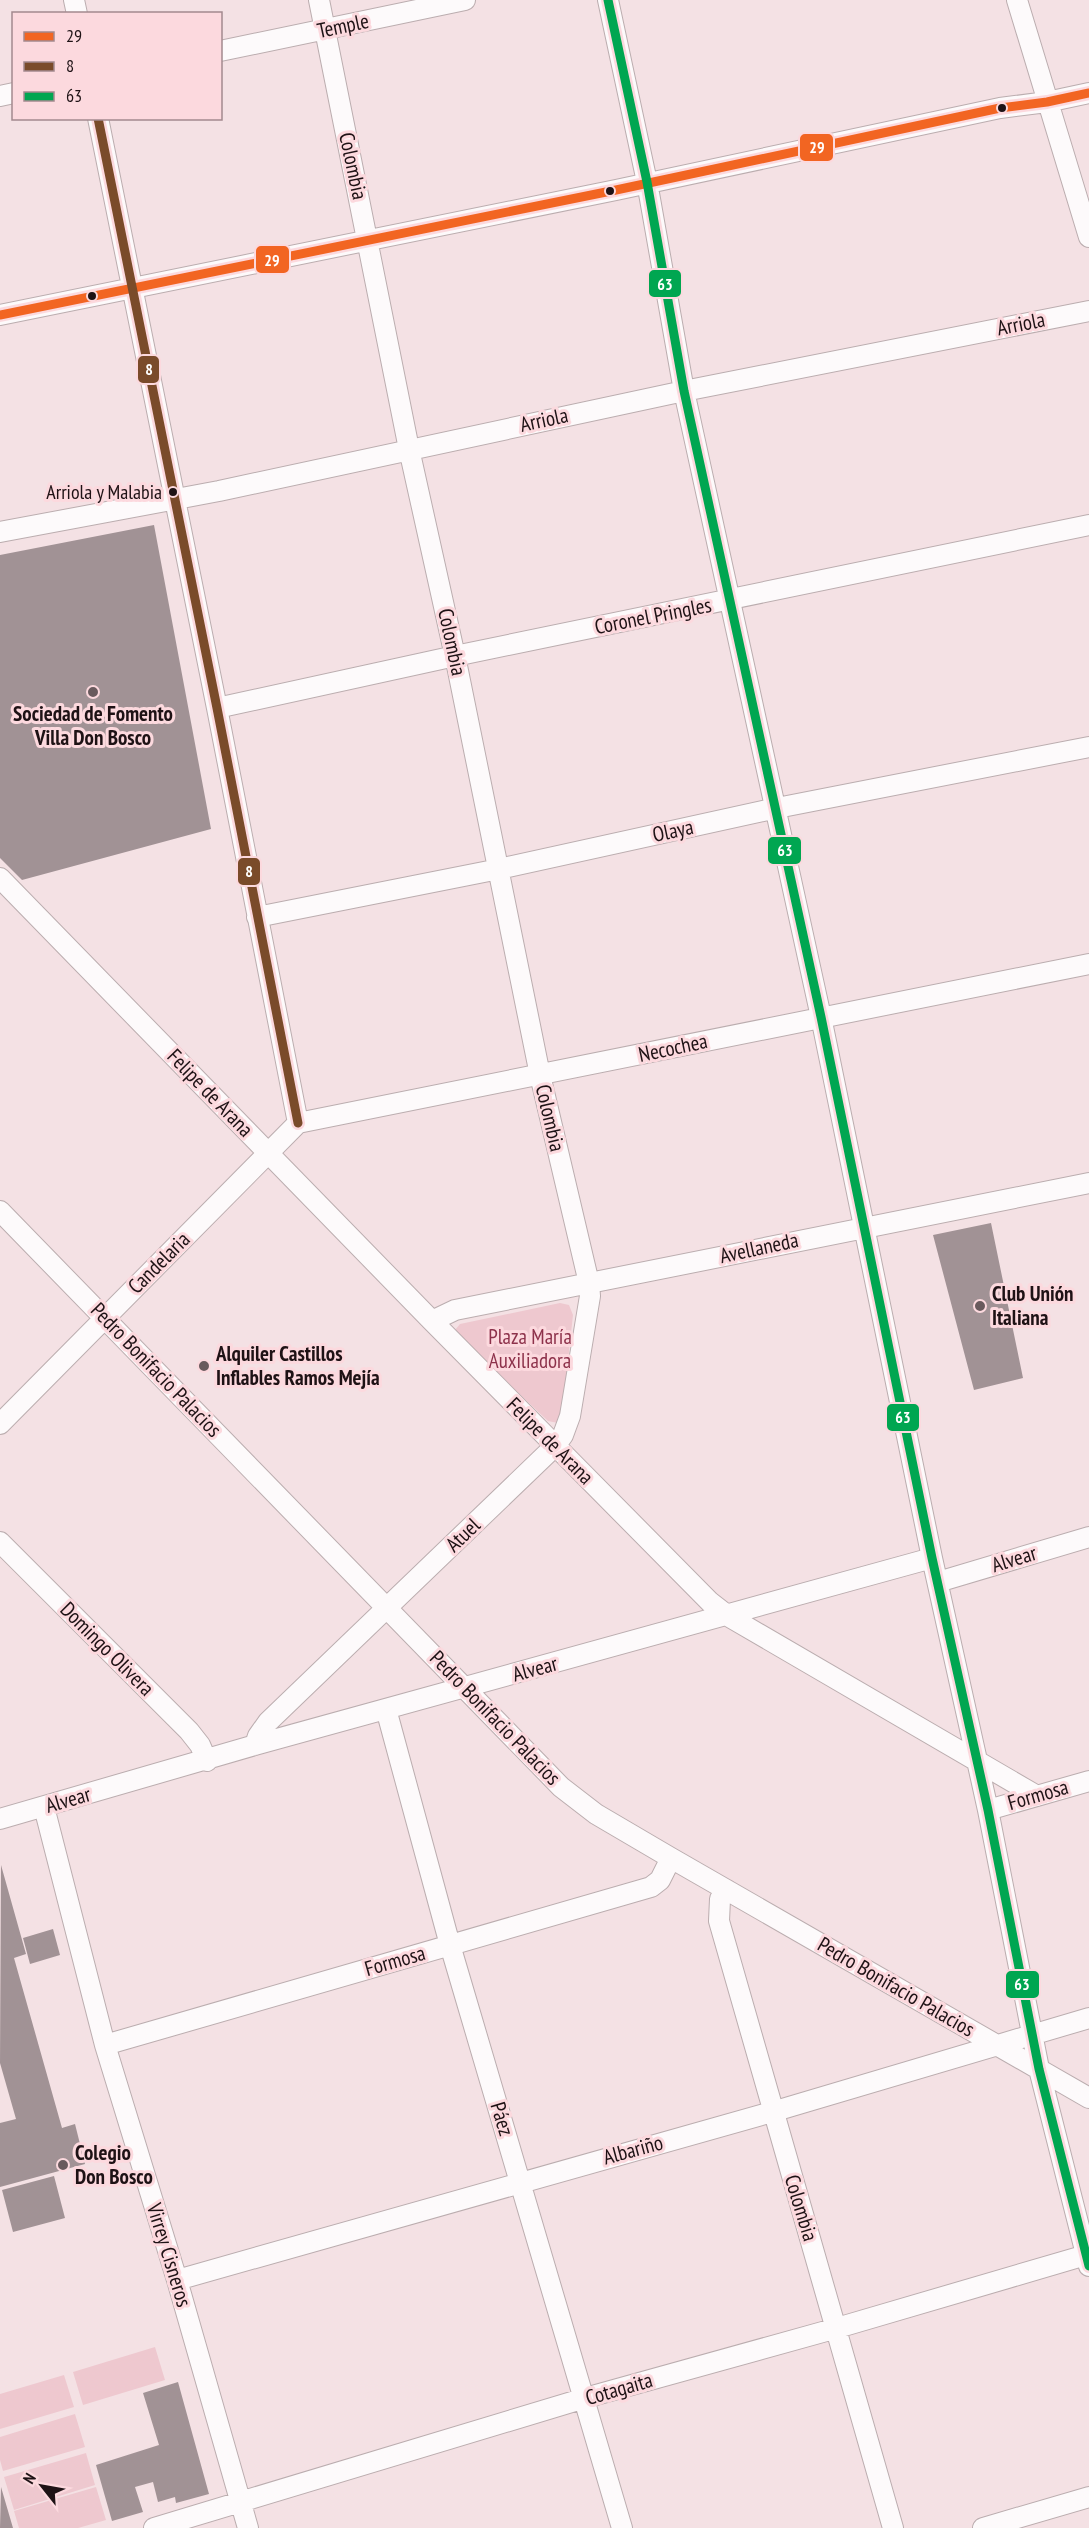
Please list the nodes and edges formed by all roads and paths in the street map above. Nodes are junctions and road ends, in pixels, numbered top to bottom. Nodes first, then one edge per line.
1 (319, 0) edge
2 (465, 0) edge
3 (608, 0) edge
4 (1017, 0) edge
5 (325, 30) junction
6 (222, 51) edge
7 (1089, 93) edge
8 (1047, 102) junction
9 (98, 120) edge
10 (647, 183) junction
11 (1089, 237) edge
12 (368, 239) junction
13 (131, 287) junction
14 (1089, 311) edge
15 (0, 315) edge
16 (684, 391) junction
17 (409, 449) junction
18 (176, 499) junction
19 (1089, 525) edge
20 (0, 532) edge
21 (730, 600) junction
22 (455, 656) junction
23 (218, 708) junction
24 (1089, 747) edge
25 (777, 808) junction
26 (499, 869) junction
27 (0, 878) edge
28 (257, 917) junction
29 (1089, 964) edge
30 (822, 1017) junction
31 (540, 1075) junction
32 (298, 1123) junction
33 (270, 1154) junction
34 (1089, 1182) edge
35 (0, 1211) edge
36 (863, 1227) junction
37 (589, 1283) junction
38 (104, 1317) junction
39 (432, 1321) junction
40 (0, 1424) edge
41 (555, 1446) junction
42 (1089, 1537) edge
43 (0, 1542) edge
44 (932, 1558) junction
45 (938, 1582) junction
46 (388, 1608) junction
47 (728, 1616) junction
48 (465, 1688) junction
49 (386, 1709) junction
50 (255, 1745) junction
51 (976, 1760) junction
52 (207, 1761) junction
53 (1089, 1780) edge
54 (1037, 1796) junction
55 (44, 1807) junction
56 (988, 1810) junction
57 (0, 1818) edge
58 (671, 1858) junction
59 (727, 1890) junction
60 (450, 1945) junction
61 (1089, 2018) edge
62 (1032, 2036) junction
63 (105, 2045) junction
64 (999, 2046) junction
65 (1039, 2069) junction
66 (1089, 2098) edge
67 (772, 2112) junction
68 (521, 2181) junction
69 (1087, 2260) edge
70 (177, 2280) junction
71 (837, 2328) junction
72 (585, 2398) junction
73 (1089, 2497) edge
74 (241, 2503) junction
75 (154, 2528) edge
76 (248, 2528) edge
77 (622, 2528) edge
78 (893, 2528) edge
79 (983, 2528) edge

1 - 5 street, Colombia
2 - 5 street, Temple
3 - 10 street
4 - 8 street
5 - 6 street, Temple
5 - 12 street, Colombia
7 - 8 street
8 - 10 street
8 - 11 street
9 - 13 street
10 - 12 street
10 - 16 street
12 - 13 street
12 - 17 street, Colombia
13 - 15 street
13 - 18 street
14 - 16 street, Arriola
16 - 17 street, Arriola
16 - 21 street
17 - 18 street, Arriola
17 - 22 street, Colombia
18 - 20 street, Arriola
18 - 23 street
19 - 21 street, Coronel Pringles
21 - 22 street, Coronel Pringles
21 - 25 street
22 - 23 street, Coronel Pringles
22 - 26 street, Colombia
23 - 28 street
24 - 25 street, Olaya
25 - 26 street, Olaya
25 - 30 street
26 - 28 street, Olaya
26 - 31 street, Colombia
27 - 33 street, Felipe de Arana
28 - 32 street
29 - 30 street, Necochea
30 - 31 street, Necochea
30 - 36 street
31 - 32 street, Necochea
31 - 37 street, Colombia
32 - 33 street
33 - 38 street, Candelaria
33 - 39 street, Felipe de Arana
34 - 36 street, Avellaneda
35 - 38 street, Pedro Bonifacio Palacios
36 - 37 street, Avellaneda
36 - 44 street
37 - 39 street, Avellaneda
37 - 41 street, Atuel
38 - 40 street, Candelaria
38 - 46 street, Pedro Bonifacio Palacios
39 - 41 street, Felipe de Arana
41 - 46 street, Atuel
41 - 47 street, Felipe de Arana
42 - 45 street, Alvear
43 - 52 street, Domingo Olivera
44 - 45 street
44 - 47 street, Alvear
45 - 51 street
46 - 48 street, Pedro Bonifacio Palacios
46 - 50 street, Atuel
47 - 48 street, Alvear
47 - 51 street, Felipe de Arana
48 - 49 street, Alvear
48 - 58 street, Pedro Bonifacio Palacios
49 - 50 street, Alvear
49 - 60 street, Páez
50 - 52 street, Alvear
51 - 54 street, Felipe de Arana
51 - 56 street
52 - 55 street, Alvear
53 - 54 street, Formosa
54 - 56 street, Formosa
55 - 57 street, Alvear
55 - 63 street, Virrey Cisneros
56 - 62 street
58 - 59 street, Pedro Bonifacio Palacios
58 - 60 street, Formosa
59 - 64 street, Pedro Bonifacio Palacios
59 - 67 street, Colombia
60 - 63 street, Formosa
60 - 68 street, Páez
61 - 62 street, Albariño
62 - 64 street, Albariño
62 - 65 street
63 - 70 street, Virrey Cisneros
64 - 65 street, Pedro Bonifacio Palacios
64 - 67 street, Albariño
65 - 66 street, Pedro Bonifacio Palacios
65 - 69 street
67 - 68 street, Albariño
67 - 71 street, Colombia
68 - 70 street, Albariño
68 - 72 street, Páez
69 - 71 street, Cotagaita
70 - 74 street, Virrey Cisneros
71 - 72 street, Cotagaita
71 - 78 street, Colombia
72 - 74 street, Cotagaita
72 - 77 street, Páez
73 - 79 street
74 - 75 street, Cotagaita
74 - 76 street, Virrey Cisneros

